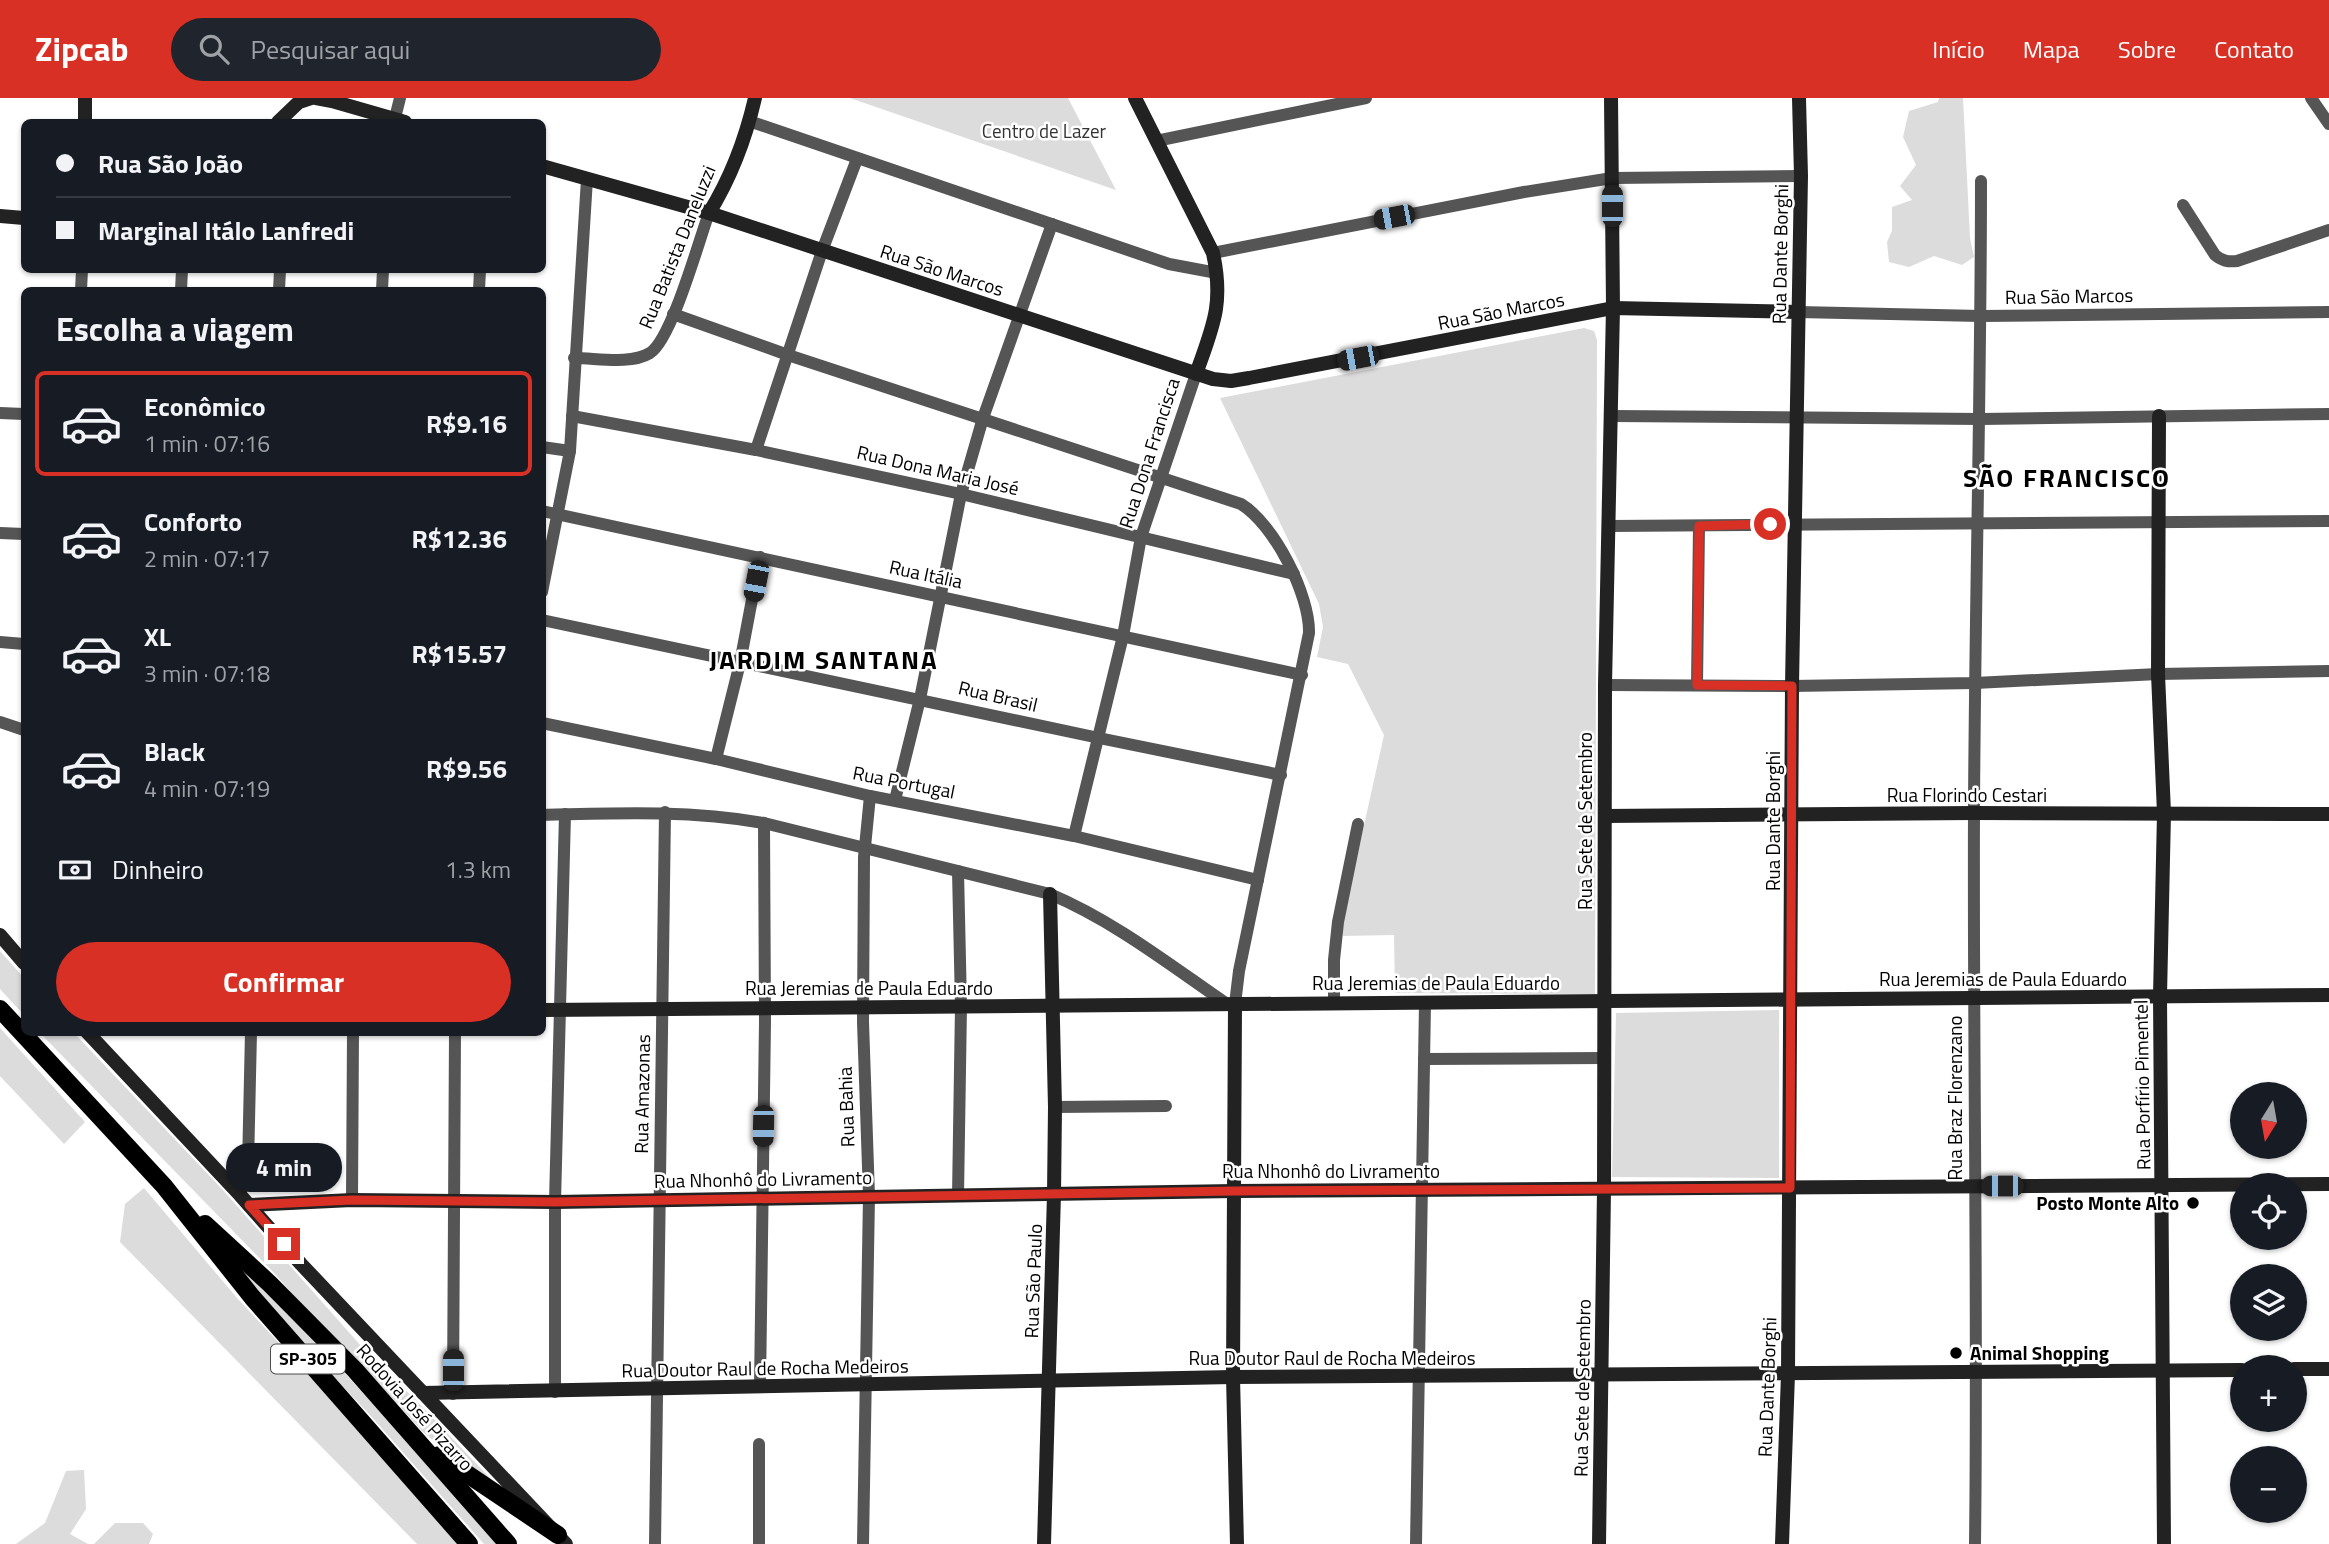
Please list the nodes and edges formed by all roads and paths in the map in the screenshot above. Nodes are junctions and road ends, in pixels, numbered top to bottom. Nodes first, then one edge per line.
1 (85, 98) edge
2 (313, 98) edge
3 (400, 98) edge
4 (755, 98) edge
5 (1135, 98) edge
6 (1366, 98) edge
7 (1611, 98) edge
8 (1799, 98) edge
9 (2311, 98) edge
10 (85, 119) edge
11 (285, 119) edge
12 (392, 119) edge
13 (398, 119) edge
14 (749, 121) junction
15 (2329, 124) edge
16 (1156, 141) junction
17 (857, 159) junction
18 (546, 167) edge
19 (1801, 176) junction
20 (1612, 178) junction
21 (587, 179) junction
22 (1981, 181) dead end
23 (2183, 205) dead end
24 (709, 213) junction
25 (0, 216) edge
26 (21, 218) edge
27 (1052, 224) junction
28 (2329, 230) edge
29 (822, 251) junction
30 (1213, 253) junction
31 (1217, 273) junction
32 (1613, 308) junction
33 (1798, 312) junction
34 (2329, 312) edge
35 (673, 314) junction
36 (1020, 315) junction
37 (1981, 316) junction
38 (788, 355) junction
39 (575, 358) junction
40 (1196, 374) junction
41 (0, 414) edge
42 (21, 414) edge
43 (2329, 414) edge
44 (572, 416) junction
45 (1612, 416) junction
46 (2159, 416) junction
47 (983, 418) junction
48 (1795, 418) junction
49 (1981, 419) junction
50 (546, 448) edge
51 (756, 450) junction
52 (570, 451) junction
53 (1160, 478) junction
54 (961, 494) junction
55 (546, 512) edge
56 (559, 514) junction
57 (2329, 521) edge
58 (1794, 523) junction
59 (2158, 523) junction
60 (1979, 524) junction
61 (1609, 526) junction
62 (1699, 526) junction
63 (0, 533) edge
64 (21, 534) edge
65 (1141, 537) junction
66 (760, 557) junction
67 (546, 574) edge
68 (1294, 574) junction
69 (941, 597) junction
70 (546, 621) edge
71 (1123, 636) junction
72 (0, 642) edge
73 (21, 644) edge
74 (740, 663) junction
75 (2329, 671) edge
76 (2158, 674) junction
77 (1302, 675) junction
78 (1975, 683) junction
79 (1605, 685) junction
80 (1697, 685) junction
81 (1792, 686) junction
82 (920, 699) junction
83 (0, 722) edge
84 (546, 724) edge
85 (21, 729) edge
86 (1099, 738) junction
87 (716, 760) junction
88 (1281, 775) junction
89 (870, 796) junction
90 (895, 800) junction
91 (665, 813) junction
92 (1974, 813) junction
93 (2164, 813) junction
94 (565, 814) junction
95 (2329, 814) edge
96 (546, 815) edge
97 (1793, 816) junction
98 (1605, 817) junction
99 (764, 823) junction
100 (1358, 824) dead end
101 (1074, 836) junction
102 (864, 848) junction
103 (958, 871) junction
104 (1258, 880) junction
105 (1050, 894) junction
106 (0, 935) edge
107 (21, 960) edge
108 (2329, 995) edge
109 (2160, 996) junction
110 (1974, 998) junction
111 (1790, 1000) junction
112 (1603, 1001) junction
113 (1334, 1003) junction
114 (1425, 1003) junction
115 (1231, 1004) junction
116 (961, 1006) junction
117 (1052, 1006) junction
118 (863, 1007) junction
119 (764, 1008) junction
120 (0, 1009) edge
121 (663, 1009) junction
122 (546, 1010) edge
123 (560, 1010) junction
124 (21, 1032) edge
125 (25, 1036) edge
126 (91, 1036) edge
127 (251, 1036) edge
128 (353, 1036) edge
129 (455, 1036) edge
130 (1603, 1058) junction
131 (1424, 1059) junction
132 (1166, 1106) dead end
133 (1055, 1107) junction
134 (2329, 1184) edge
135 (2163, 1185) junction
136 (164, 1186) junction
137 (1975, 1186) junction
138 (1790, 1188) junction
139 (1604, 1189) junction
140 (1422, 1190) junction
141 (1235, 1191) junction
142 (1054, 1194) junction
143 (869, 1196) junction
144 (958, 1196) junction
145 (762, 1198) junction
146 (244, 1200) junction
147 (352, 1200) junction
148 (660, 1200) junction
149 (454, 1202) junction
150 (555, 1202) junction
151 (2307, 1369) edge
152 (2329, 1369) edge
153 (2230, 1370) edge
154 (2162, 1372) junction
155 (1977, 1373) junction
156 (1788, 1374) junction
157 (1601, 1375) junction
158 (1420, 1376) junction
159 (1233, 1377) junction
160 (1049, 1381) junction
161 (865, 1385) junction
162 (760, 1387) junction
163 (658, 1390) junction
164 (555, 1392) junction
165 (423, 1393) junction
166 (453, 1394) junction
167 (414, 1438) junction
168 (759, 1444) dead end
169 (562, 1539) edge
170 (469, 1544) edge
171 (508, 1544) edge
172 (655, 1544) edge
173 (759, 1544) edge
174 (863, 1544) edge
175 (1044, 1544) edge
176 (1237, 1544) edge
177 (1416, 1544) edge
178 (1599, 1544) edge
179 (1782, 1544) edge
180 (1975, 1544) edge
181 (2164, 1544) edge

1 - 10 street
2 - 11 street
2 - 12 street
3 - 13 street
4 - 14 street, Rua Batista Daneluzzi
5 - 16 street, Rua Dona Francisca
6 - 16 street
7 - 20 street, Rua Sete de Setembro
8 - 19 street, Rua Dante Borghi
9 - 15 street
14 - 17 street
14 - 24 street, Rua Batista Daneluzzi
16 - 30 street, Rua Dona Francisca
17 - 27 street
17 - 29 street
18 - 21 street, Rua São Marcos
19 - 20 street
19 - 33 street, Rua Dante Borghi
20 - 30 street
20 - 32 street, Rua Sete de Setembro
21 - 24 street, Rua São Marcos
21 - 39 street
22 - 37 street, Rua Braz Florenzano
23 - 28 street
24 - 29 street, Rua São Marcos
24 - 35 street, Rua Batista Daneluzzi
25 - 26 street
27 - 31 street
27 - 36 street
29 - 36 street, Rua São Marcos
29 - 38 street
30 - 31 street, Rua Dona Francisca
31 - 40 street, Rua Dona Francisca
32 - 33 street, Rua São Marcos
32 - 40 street, Rua São Marcos
32 - 45 street, Rua Sete de Setembro
33 - 37 street, Rua São Marcos
33 - 48 street, Rua Dante Borghi
34 - 37 street, Rua São Marcos
35 - 38 street
35 - 39 street, Rua Batista Daneluzzi
36 - 40 street, Rua São Marcos
36 - 47 street
37 - 49 street, Rua Braz Florenzano
38 - 47 street
38 - 51 street
39 - 44 street
40 - 53 street, Rua Dona Francisca
41 - 42 street
43 - 46 street
44 - 51 street, Rua Dona Maria José
44 - 52 street
45 - 48 street
45 - 61 street, Rua Sete de Setembro
46 - 49 street
46 - 59 street, Rua Porfírio Pimentel
47 - 53 street
47 - 54 street
48 - 49 street
48 - 58 street, Rua Dante Borghi
49 - 60 street, Rua Braz Florenzano
50 - 52 street
51 - 54 street, Rua Dona Maria José
52 - 56 street
53 - 65 street, Rua Dona Francisca
53 - 68 street
54 - 65 street, Rua Dona Maria José
54 - 69 street
55 - 56 street, Rua Itália
56 - 66 street, Rua Itália
56 - 67 street
57 - 59 street
58 - 60 street
58 - 62 street
58 - 81 street, Rua Dante Borghi
59 - 60 street
59 - 76 street, Rua Porfírio Pimentel
60 - 78 street, Rua Braz Florenzano
61 - 62 street
61 - 79 street, Rua Sete de Setembro
62 - 80 street
63 - 64 street
65 - 68 street, Rua Dona Maria José
65 - 71 street, Rua Dona Francisca
66 - 69 street, Rua Itália
66 - 74 street
68 - 77 street
69 - 71 street, Rua Itália
69 - 82 street
70 - 74 street, Rua Brasil
71 - 77 street, Rua Itália
71 - 86 street, Rua Dona Francisca
72 - 73 street
74 - 82 street, Rua Brasil
74 - 87 street
75 - 76 street
76 - 78 street
76 - 93 street, Rua Porfírio Pimentel
77 - 88 street
78 - 81 street
78 - 92 street, Rua Braz Florenzano
79 - 80 street
79 - 98 street, Rua Sete de Setembro
80 - 81 street
81 - 97 street, Rua Dante Borghi
82 - 86 street, Rua Brasil
82 - 90 street
83 - 85 street
84 - 87 street, Rua Portugal
86 - 88 street, Rua Brasil
86 - 101 street, Rua Dona Francisca
87 - 89 street, Rua Portugal
88 - 104 street
89 - 90 street, Rua Portugal
89 - 102 street, Rua Bahia
90 - 101 street, Rua Portugal
91 - 94 street
91 - 99 street
91 - 121 street, Rua Amazonas
92 - 93 street, Rua Florindo Cestari
92 - 97 street, Rua Florindo Cestari
92 - 110 street, Rua Braz Florenzano
93 - 95 street, Rua Florindo Cestari
93 - 109 street, Rua Porfírio Pimentel
94 - 96 street
94 - 123 street
97 - 98 street, Rua Florindo Cestari
97 - 111 street, Rua Dante Borghi
98 - 112 street, Rua Sete de Setembro
99 - 102 street
99 - 119 street
100 - 113 street
101 - 104 street, Rua Portugal
102 - 103 street
102 - 118 street, Rua Bahia
103 - 105 street
103 - 116 street
104 - 115 street
105 - 115 street
105 - 117 street, Rua São Paulo
106 - 107 street
108 - 109 street, Rua Jeremias de Paula Eduardo
109 - 110 street, Rua Jeremias de Paula Eduardo
109 - 135 street, Rua Porfírio Pimentel
110 - 111 street, Rua Jeremias de Paula Eduardo
110 - 137 street, Rua Braz Florenzano
111 - 112 street, Rua Jeremias de Paula Eduardo
111 - 138 street, Rua Dante Borghi
112 - 114 street, Rua Jeremias de Paula Eduardo
112 - 130 street, Rua Sete de Setembro
113 - 114 street, Rua Jeremias de Paula Eduardo
113 - 115 street, Rua Jeremias de Paula Eduardo
114 - 131 street
115 - 117 street, Rua Jeremias de Paula Eduardo
115 - 141 street
116 - 117 street, Rua Jeremias de Paula Eduardo
116 - 118 street, Rua Jeremias de Paula Eduardo
116 - 144 street
117 - 133 street, Rua São Paulo
118 - 119 street, Rua Jeremias de Paula Eduardo
118 - 143 street, Rua Bahia
119 - 121 street, Rua Jeremias de Paula Eduardo
119 - 145 street
120 - 124 main road, Rodovia José Pizarro / SP-305
121 - 123 street, Rua Jeremias de Paula Eduardo
121 - 148 street, Rua Amazonas
122 - 123 street, Rua Jeremias de Paula Eduardo
123 - 150 street
125 - 136 main road, Rodovia José Pizarro / SP-305
126 - 146 street
127 - 146 street
128 - 147 street
129 - 149 street
130 - 131 street
130 - 139 street, Rua Sete de Setembro
131 - 140 street
132 - 133 street
133 - 142 street, Rua São Paulo
134 - 135 street, Rua Nhonhô do Livramento
135 - 137 street, Rua Nhonhô do Livramento
135 - 154 street, Rua Porfírio Pimentel
136 - 167 main road, Rodovia José Pizarro / SP-305
136 - 170 main road, Rodovia José Pizarro / SP-305
137 - 138 street, Rua Nhonhô do Livramento
137 - 155 street, Rua Braz Florenzano
138 - 139 street, Rua Nhonhô do Livramento
138 - 156 street, Rua Dante Borghi
139 - 140 street, Rua Nhonhô do Livramento
139 - 157 street, Rua Sete de Setembro
140 - 141 street, Rua Nhonhô do Livramento
140 - 158 street
141 - 142 street, Rua Nhonhô do Livramento
141 - 159 street
142 - 144 street, Rua Nhonhô do Livramento
142 - 160 street, Rua São Paulo
143 - 144 street, Rua Nhonhô do Livramento
143 - 145 street, Rua Nhonhô do Livramento
143 - 161 street, Rua Bahia
145 - 148 street, Rua Nhonhô do Livramento
145 - 162 street
146 - 147 street, Rua Nhonhô do Livramento
146 - 165 street, SP-305
147 - 149 street, Rua Nhonhô do Livramento
148 - 150 street, Rua Nhonhô do Livramento
148 - 163 street, Rua Amazonas
149 - 150 street, Rua Nhonhô do Livramento
149 - 166 street
150 - 164 street
151 - 152 street
153 - 154 street, Rua Doutor Raul de Rocha Medeiros
154 - 155 street, Rua Doutor Raul de Rocha Medeiros
154 - 181 street, Rua Porfírio Pimentel
155 - 156 street, Rua Doutor Raul de Rocha Medeiros
155 - 180 street, Rua Braz Florenzano
156 - 157 street, Rua Doutor Raul de Rocha Medeiros
156 - 179 street, Rua Dante Borghi
157 - 158 street, Rua Doutor Raul de Rocha Medeiros
157 - 178 street, Rua Sete de Setembro
158 - 159 street, Rua Doutor Raul de Rocha Medeiros
158 - 177 street
159 - 160 street, Rua Doutor Raul de Rocha Medeiros
159 - 176 street
160 - 161 street, Rua Doutor Raul de Rocha Medeiros
160 - 175 street, Rua São Paulo
161 - 162 street, Rua Doutor Raul de Rocha Medeiros
161 - 174 street, Rua Bahia
162 - 163 street, Rua Doutor Raul de Rocha Medeiros
163 - 164 street, Rua Doutor Raul de Rocha Medeiros
163 - 172 street, Rua Amazonas
164 - 166 street, Rua Doutor Raul de Rocha Medeiros
165 - 166 street, Rua Doutor Raul de Rocha Medeiros
165 - 169 street, SP-305
167 - 169 main road
167 - 171 main road, Rodovia José Pizarro / SP-305
168 - 173 street

